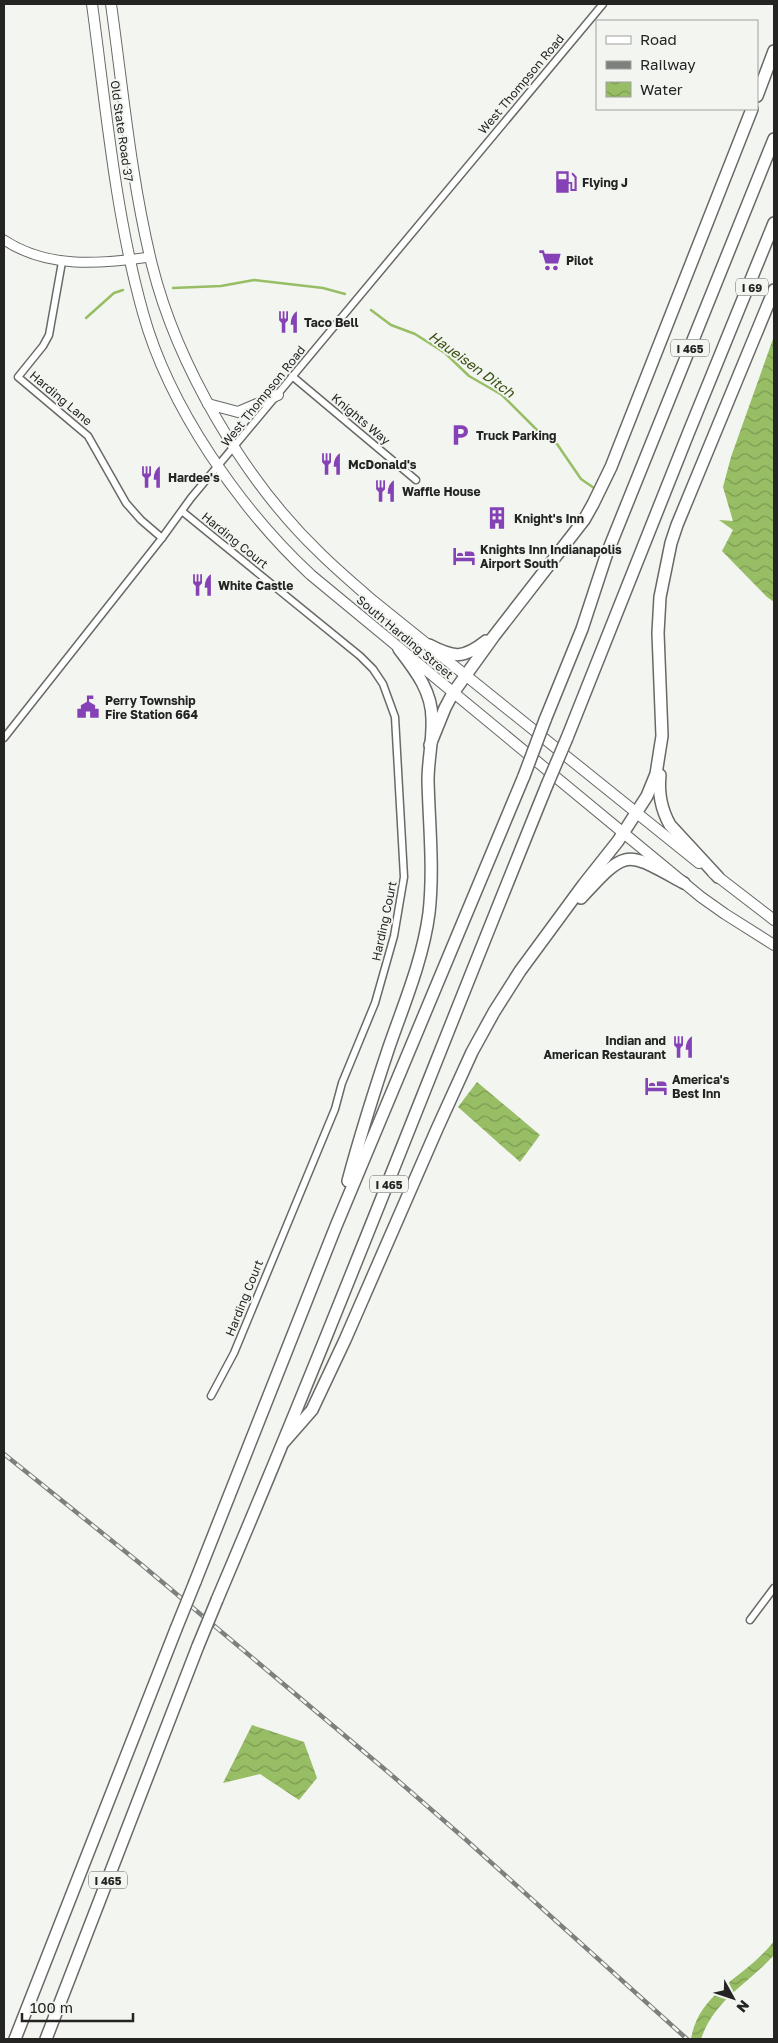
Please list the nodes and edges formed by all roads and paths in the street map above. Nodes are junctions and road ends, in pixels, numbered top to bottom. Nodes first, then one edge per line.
1 (92, 4) edge
2 (111, 4) edge
3 (603, 4) edge
4 (774, 51) edge
5 (758, 93) edge
6 (752, 110) edge
7 (774, 139) edge
8 (774, 223) edge
9 (4, 240) edge
10 (774, 241) edge
11 (150, 257) junction
12 (130, 260) junction
13 (62, 262) junction
14 (774, 290) edge
15 (730, 332) junction
16 (292, 376) junction
17 (278, 395) junction
18 (208, 404) junction
19 (234, 448) junction
20 (219, 467) junction
21 (416, 480) dead end
22 (183, 512) junction
23 (162, 538) junction
24 (494, 636) junction
25 (429, 645) junction
26 (399, 649) junction
27 (466, 675) junction
28 (453, 693) junction
29 (4, 738) edge
30 (430, 745) junction
31 (659, 755) junction
32 (637, 812) junction
33 (624, 832) junction
34 (718, 877) junction
35 (684, 883) junction
36 (774, 920) edge
37 (548, 934) junction
38 (774, 945) edge
39 (336, 1226) junction
40 (211, 1396) dead end
41 (284, 1442) junction
42 (774, 1588) edge
43 (750, 1620) dead end
44 (14, 2039) edge
45 (46, 2039) edge

1 - 12 main road, Old State Road 37
2 - 11 main road, Old State Road 37
3 - 16 street, West Thompson Road
4 - 5 highway
6 - 24 highway
7 - 39 highway, I 465, bridge
8 - 15 highway, I 465
9 - 13 street
10 - 15 highway, I 69
11 - 12 street
11 - 18 main road, South Harding Street
12 - 13 street
12 - 20 main road, South Harding Street
13 - 23 street, Harding Lane
14 - 31 highway
15 - 41 highway, I 465, bridge
16 - 17 street, West Thompson Road
16 - 21 street, Knights Way
17 - 18 main road
17 - 19 street, West Thompson Road
18 - 19 main road, South Harding Street
19 - 20 street, West Thompson Road
19 - 25 main road, South Harding Street
20 - 22 street, West Thompson Road
20 - 26 main road, South Harding Street
22 - 23 street, West Thompson Road
22 - 40 street, Harding Court
23 - 29 street, West Thompson Road
24 - 25 highway
24 - 27 highway
25 - 27 main road, South Harding Street
26 - 28 main road, South Harding Street
26 - 30 highway
27 - 28 highway
27 - 32 main road, South Harding Street
28 - 30 highway
28 - 33 main road, South Harding Street
30 - 39 highway
31 - 32 highway
31 - 34 highway
32 - 33 highway
32 - 34 main road, South Harding Street
33 - 35 main road, South Harding Street
33 - 37 highway
34 - 36 main road, South Harding Street
35 - 37 highway
35 - 38 main road, South Harding Street
37 - 41 highway
39 - 44 highway, I 465, bridge
41 - 45 highway, I 465, bridge
42 - 43 street

